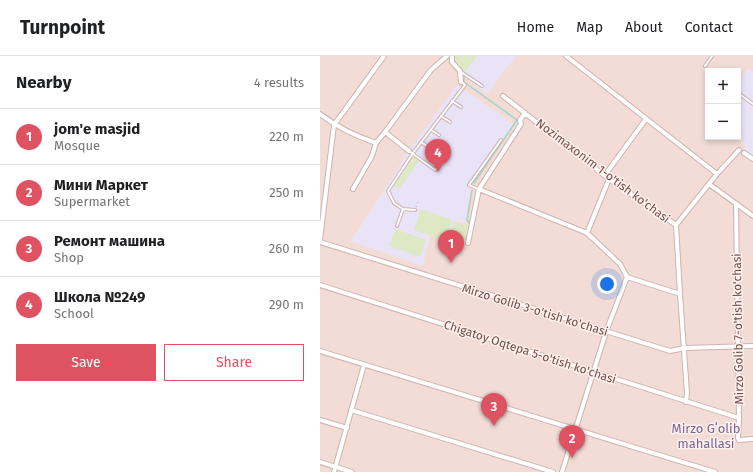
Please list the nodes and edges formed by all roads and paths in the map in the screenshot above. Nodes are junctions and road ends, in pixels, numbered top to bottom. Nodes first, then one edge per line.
1 (384, 56) edge
2 (452, 56) edge
3 (566, 56) edge
4 (712, 56) edge
5 (446, 57) edge
6 (452, 62) junction
7 (705, 66) dead end
8 (460, 71) junction
9 (461, 82) joint
10 (482, 86) dead end
11 (741, 95) edge
12 (503, 96) dead end
13 (452, 101) junction
14 (753, 104) edge
15 (461, 107) dead end
16 (525, 113) junction
17 (320, 114) edge
18 (441, 116) junction
19 (646, 118) junction
20 (450, 122) dead end
21 (334, 125) junction
22 (431, 130) junction
23 (385, 132) junction
24 (439, 135) dead end
25 (502, 140) dead end
26 (422, 142) junction
27 (376, 144) junction
28 (739, 150) dead end
29 (411, 152) junction
30 (744, 153) dead end
31 (753, 159) edge
32 (717, 174) junction
33 (605, 175) junction
34 (609, 178) junction
35 (709, 184) junction
36 (353, 189) dead end
37 (479, 189) junction
38 (418, 201) dead end
39 (736, 204) junction
40 (403, 209) junction
41 (415, 210) joint
42 (753, 216) edge
43 (676, 225) junction
44 (398, 226) dead end
45 (587, 233) junction
46 (320, 241) edge
47 (468, 243) dead end
48 (627, 277) junction
49 (320, 285) edge
50 (680, 294) junction
51 (606, 332) junction
52 (753, 346) edge
53 (738, 347) junction
54 (685, 348) junction
55 (320, 352) edge
56 (364, 365) junction
57 (593, 372) junction
58 (686, 402) junction
59 (352, 410) junction
60 (739, 418) junction
61 (320, 420) edge
62 (347, 428) junction
63 (575, 430) junction
64 (753, 439) edge
65 (320, 462) edge
66 (335, 467) junction
67 (334, 472) edge
68 (352, 472) edge
69 (553, 472) edge
70 (562, 472) edge
71 (715, 472) edge

1 - 21 street
2 - 6 street
3 - 19 street
4 - 7 lane
5 - 6 street
5 - 23 street
6 - 8 street
8 - 9 street
8 - 10 lane
9 - 13 lane
11 - 14 lane
12 - 16 street, Nozimaxonim 1-o'tish ko'chasi
13 - 15 lane
13 - 18 lane
16 - 33 street, Nozimaxonim 1-o'tish ko'chasi
16 - 37 street
17 - 21 street
18 - 20 lane
18 - 22 lane
19 - 32 street
19 - 33 street
21 - 27 street
21 - 46 street
22 - 24 lane
22 - 26 lane
23 - 27 street
23 - 29 street
25 - 37 lane
26 - 29 lane
26 - 29 lane
27 - 36 street
28 - 32 street
29 - 40 lane
30 - 31 street
32 - 35 street
33 - 34 street, Nozimaxonim 1-o'tish ko'chasi
34 - 43 street, Nozimaxonim 1-o'tish ko'chasi
34 - 45 street
35 - 39 street
35 - 43 street
37 - 45 street
37 - 47 street
38 - 41 path
39 - 42 street
39 - 53 street, Mirzo Golib 7-o'tish ko'chasi
40 - 41 lane
40 - 44 lane
43 - 50 street, Nozimaxonim 1-o'tish ko'chasi
45 - 48 street
46 - 51 street, Mirzo Golib 3-o'tish ko'chasi
48 - 50 street
48 - 51 street
49 - 57 street, Chigatoy Oqtepa 5-o'tish ko'chasi
50 - 54 street, Nozimaxonim 1-o'tish ko'chasi
51 - 54 street, Mirzo Golib 3-o'tish ko'chasi
51 - 57 street
52 - 53 street, Mirzo Golib 3-o'tish ko'chasi
53 - 54 street, Mirzo Golib 3-o'tish ko'chasi
53 - 60 street, Mirzo Golib 7-o'tish ko'chasi
54 - 58 street, Nozimaxonim 1-o'tish ko'chasi
55 - 56 street
56 - 59 street
56 - 63 street
57 - 58 street, Chigatoy Oqtepa 5-o'tish ko'chasi
57 - 63 street
58 - 60 street, Chigatoy Oqtepa 5-o'tish ko'chasi
59 - 62 street
59 - 69 street
60 - 64 street, Mirzo Golib 7-o'tish ko'chasi
61 - 62 street
62 - 66 street
63 - 70 street
63 - 71 street
65 - 66 street
66 - 67 street
66 - 68 street

